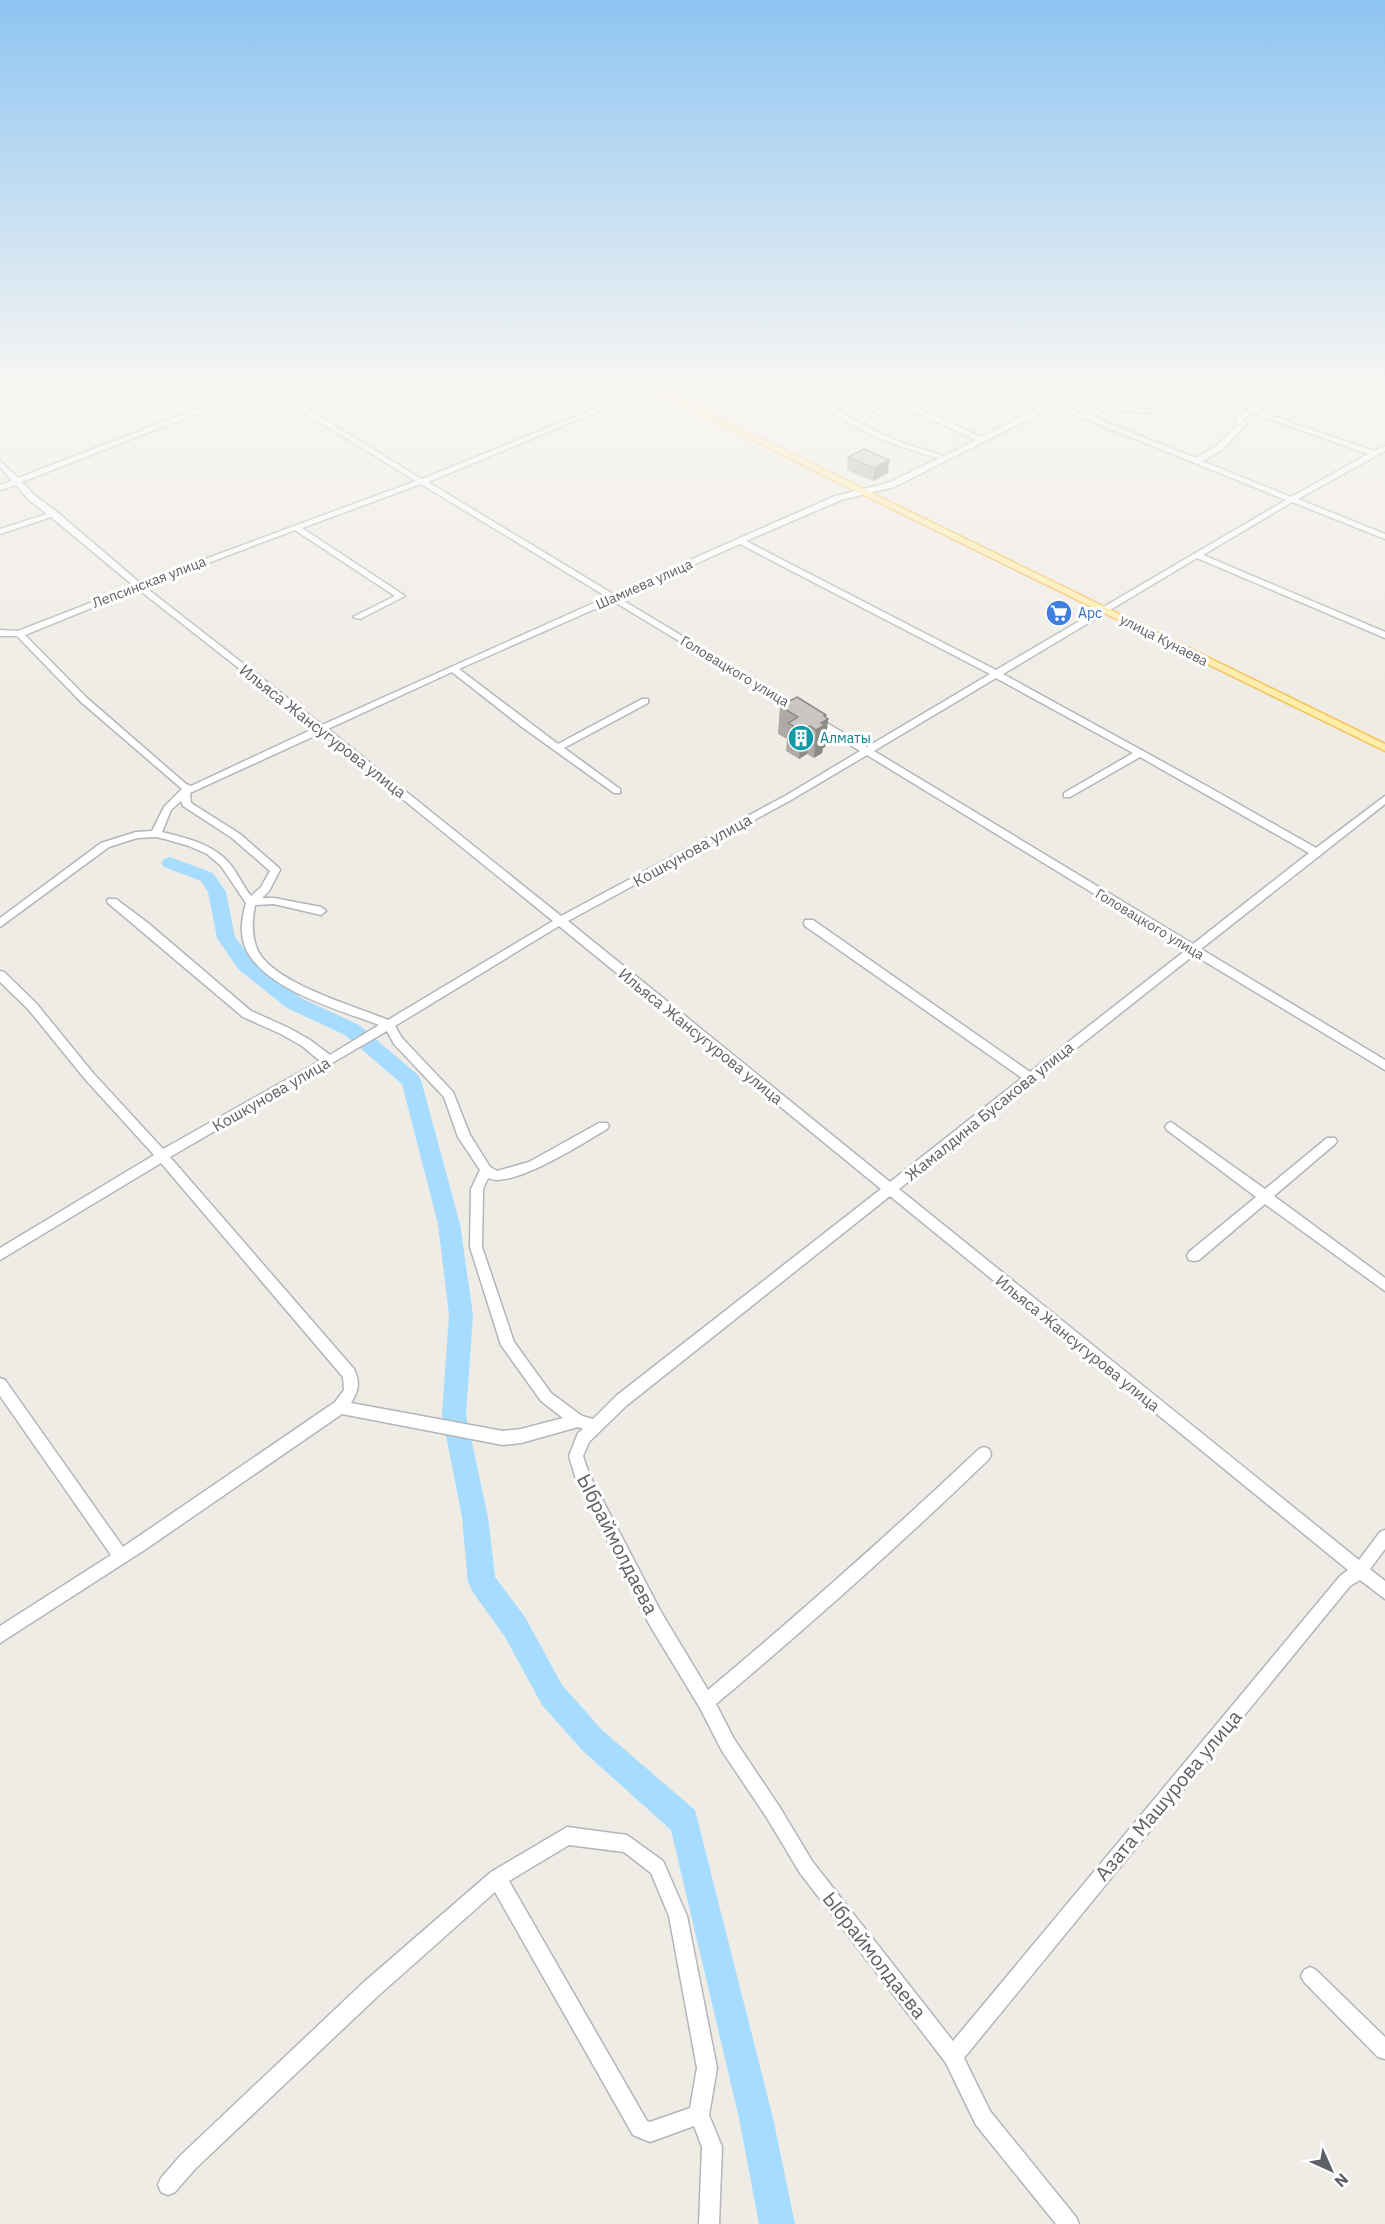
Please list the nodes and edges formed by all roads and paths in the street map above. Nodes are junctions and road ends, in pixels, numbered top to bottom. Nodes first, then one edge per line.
1 (30, 493) edge
2 (391, 493) edge
3 (439, 493) edge
4 (860, 493) edge
5 (865, 493) edge
6 (1277, 493) edge
7 (1307, 493) edge
8 (1295, 500) junction
9 (54, 514) junction
10 (296, 527) junction
11 (0, 532) edge
12 (1385, 537) edge
13 (740, 541) junction
14 (1198, 556) junction
15 (139, 586) junction
16 (613, 599) junction
17 (1106, 611) junction
18 (357, 617) dead end
19 (0, 633) edge
20 (19, 634) junction
21 (1385, 635) edge
22 (454, 669) junction
23 (998, 675) junction
24 (645, 701) dead end
25 (322, 729) junction
26 (558, 748) junction
27 (1385, 748) edge
28 (868, 751) junction
29 (1140, 753) junction
30 (189, 790) junction
31 (617, 791) dead end
32 (1067, 795) dead end
33 (1385, 799) edge
34 (156, 834) junction
35 (1316, 853) junction
36 (112, 901) dead end
37 (251, 902) junction
38 (321, 911) dead end
39 (560, 921) junction
40 (0, 923) edge
41 (809, 923) dead end
42 (1192, 950) junction
43 (0, 975) edge
44 (388, 1024) junction
45 (328, 1061) junction
46 (1385, 1066) edge
47 (1030, 1078) junction
48 (603, 1126) dead end
49 (1171, 1127) dead end
50 (1331, 1142) dead end
51 (162, 1156) junction
52 (486, 1170) junction
53 (890, 1190) junction
54 (1266, 1197) junction
55 (0, 1255) edge
56 (1194, 1256) dead end
57 (1385, 1285) edge
58 (0, 1384) edge
59 (339, 1407) junction
60 (578, 1420) junction
61 (595, 1426) junction
62 (984, 1454) dead end
63 (1385, 1537) edge
64 (121, 1556) junction
65 (1360, 1571) junction
66 (1385, 1591) edge
67 (0, 1635) edge
68 (706, 1702) junction
69 (497, 1878) junction
70 (1310, 1976) dead end
71 (1385, 2050) edge
72 (953, 2056) junction
73 (699, 2115) junction
74 (168, 2185) dead end
75 (709, 2224) edge
76 (1069, 2224) edge

1 - 9 street, Ильяса Жансугурова улица
2 - 10 street, Лепсинская улица
3 - 16 street, Головацкого улица
4 - 13 street, Шамиева улица
5 - 17 main road, улица Кунаева
6 - 8 street
7 - 8 street, Кошкунова улица
8 - 12 street
8 - 14 street, Кошкунова улица
9 - 11 street
9 - 15 street, Ильяса Жансугурова улица
10 - 15 street, Лепсинская улица
10 - 18 street
13 - 16 street, Шамиева улица
13 - 23 street
14 - 17 street, Кошкунова улица
14 - 21 street
15 - 20 street, Лепсинская улица
15 - 25 street, Ильяса Жансугурова улица
16 - 22 street, Шамиева улица
16 - 28 street, Головацкого улица
17 - 23 street, Кошкунова улица
17 - 27 main road, улица Кунаева
19 - 20 street
20 - 30 street
22 - 25 street, Шамиева улица
22 - 26 street
23 - 28 street, Кошкунова улица
23 - 29 street
24 - 26 street
25 - 30 street, Шамиева улица
25 - 39 street, Ильяса Жансугурова улица
26 - 31 street
28 - 39 street, Кошкунова улица
28 - 42 street, Головацкого улица
29 - 32 street
29 - 35 street
30 - 34 street
30 - 37 street
33 - 35 street, Жамалдина Бусакова улица
34 - 37 street
34 - 40 street
35 - 42 street, Жамалдина Бусакова улица
36 - 45 street
37 - 38 street
37 - 44 street
39 - 44 street, Кошкунова улица
39 - 53 street, Ильяса Жансугурова улица
41 - 47 street
42 - 46 street, Головацкого улица
42 - 47 street, Жамалдина Бусакова улица
43 - 51 street
44 - 45 street, Кошкунова улица
44 - 52 street
45 - 51 street, Кошкунова улица
47 - 53 street, Жамалдина Бусакова улица
48 - 52 street
49 - 54 street
50 - 54 street
51 - 55 street, Кошкунова улица
51 - 59 street
52 - 60 street
53 - 61 street, Жамалдина Бусакова улица
53 - 65 street, Ильяса Жансугурова улица
54 - 56 street
54 - 57 street
58 - 64 street
59 - 60 street
59 - 64 street
60 - 61 street
61 - 68 street, Ыбраймолдаева
62 - 68 street
63 - 65 street, Азата Машурова улица
64 - 67 street
65 - 66 street, Ильяса Жансугурова улица
65 - 72 street, Азата Машурова улица
68 - 72 street, Ыбраймолдаева
69 - 73 street
69 - 73 street
69 - 74 street
70 - 71 street
72 - 76 street, Ыбраймолдаева
73 - 75 street

